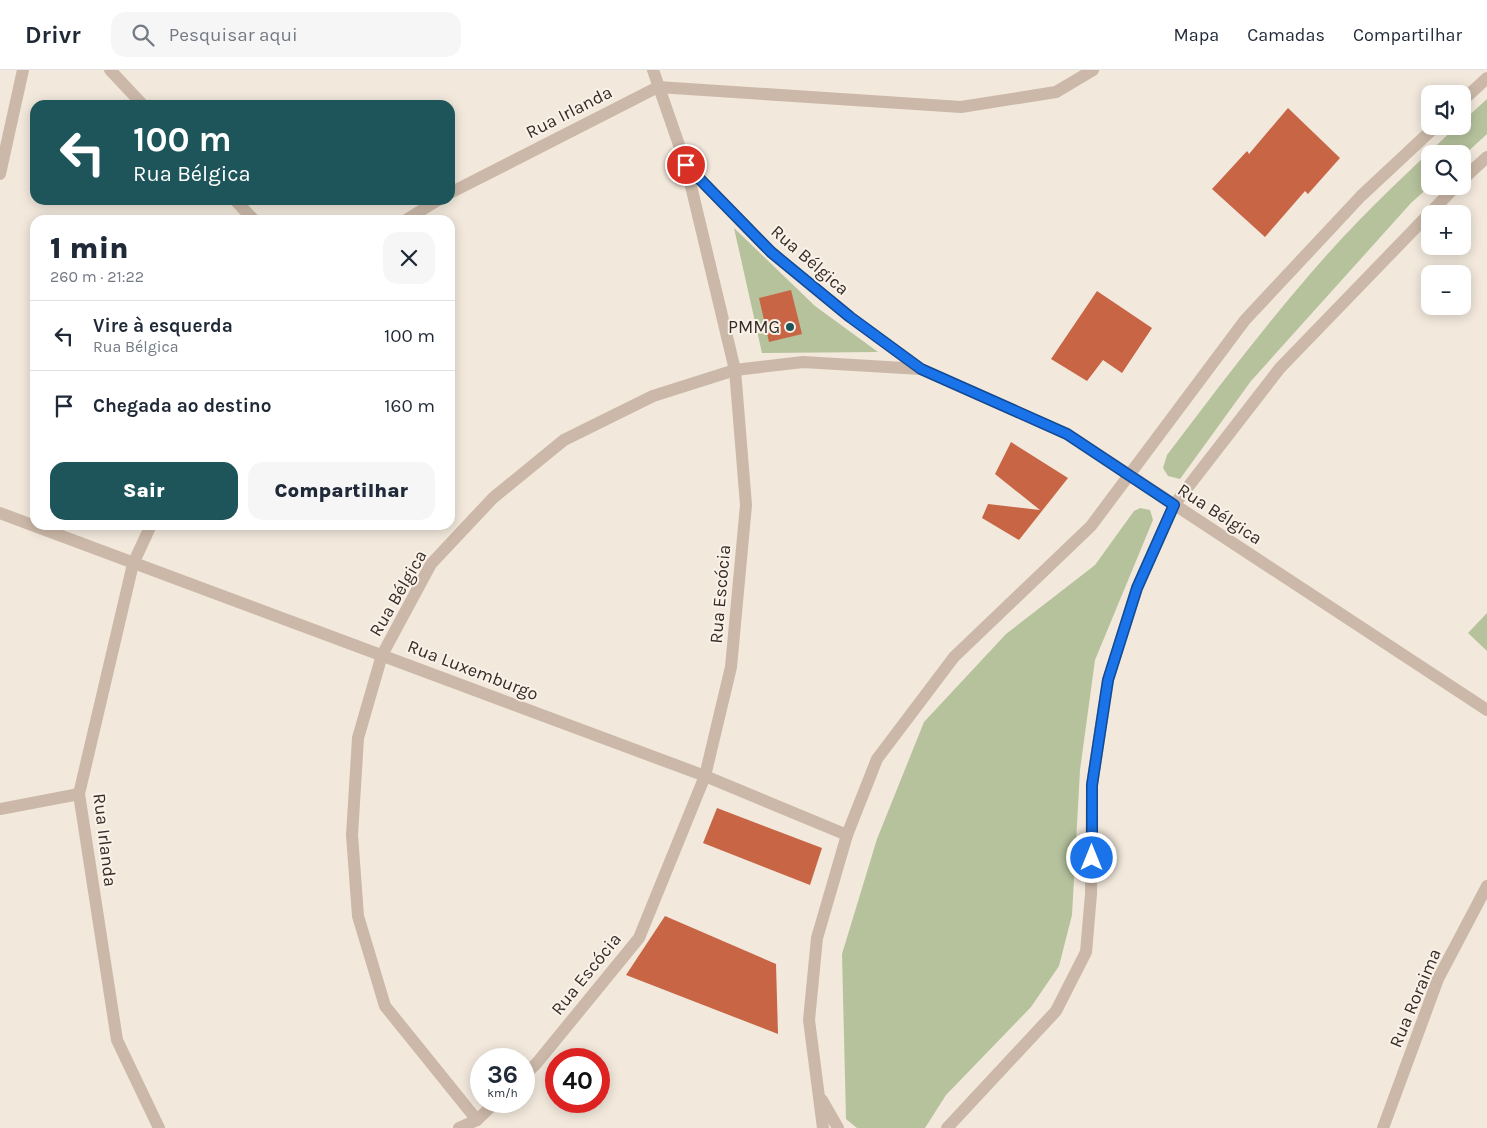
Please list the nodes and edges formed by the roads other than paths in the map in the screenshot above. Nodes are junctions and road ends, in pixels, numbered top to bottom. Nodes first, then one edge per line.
1 (23, 70) edge
2 (110, 70) edge
3 (653, 70) edge
4 (1093, 70) edge
5 (1487, 78) edge
6 (658, 87) junction
7 (1471, 93) edge
8 (139, 100) edge
9 (1426, 135) edge
10 (1487, 157) edge
11 (686, 165) junction
12 (1471, 172) edge
13 (0, 174) edge
14 (455, 191) edge
15 (1447, 195) edge
16 (240, 205) edge
17 (430, 205) edge
18 (249, 215) edge
19 (414, 215) edge
20 (921, 369) junction
21 (735, 370) junction
22 (1129, 474) junction
23 (1174, 505) junction
24 (0, 513) edge
25 (30, 525) edge
26 (44, 530) edge
27 (149, 530) edge
28 (133, 564) junction
29 (382, 654) junction
30 (1487, 710) edge
31 (705, 776) junction
32 (78, 794) junction
33 (0, 809) edge
34 (847, 835) junction
35 (1487, 886) edge
36 (535, 1065) edge
37 (818, 1093) junction
38 (485, 1113) edge
39 (478, 1120) junction
40 (159, 1128) edge
41 (459, 1128) edge
42 (823, 1128) edge
43 (838, 1128) edge
44 (947, 1128) edge
45 (1383, 1128) edge

1 - 13 street
2 - 8 street
3 - 6 street, Rua Escócia
4 - 6 street
5 - 7 street
6 - 11 street, Rua Escócia
6 - 14 street, Rua Irlanda
9 - 22 street
10 - 12 street
11 - 20 street, Rua Bélgica
11 - 21 street, Rua Escócia
15 - 23 street
16 - 18 street
17 - 19 street
20 - 21 street, Rua Bélgica
20 - 22 street, Rua Bélgica
21 - 29 street, Rua Bélgica
21 - 31 street, Rua Escócia
22 - 23 street, Rua Bélgica
22 - 34 street
23 - 30 street, Rua Bélgica
23 - 44 street
24 - 25 street, Rua Luxemburgo
26 - 28 street, Rua Luxemburgo
27 - 28 street, Rua Irlanda
28 - 29 street, Rua Luxemburgo
28 - 32 street, Rua Irlanda
29 - 31 street, Rua Luxemburgo
29 - 39 street, Rua Bélgica
31 - 34 street, Rua Luxemburgo
31 - 36 street, Rua Escócia
32 - 33 street
32 - 40 street, Rua Irlanda
34 - 37 street
35 - 45 street, Rua Roraima
37 - 42 street
37 - 43 street
38 - 39 street
39 - 41 street

